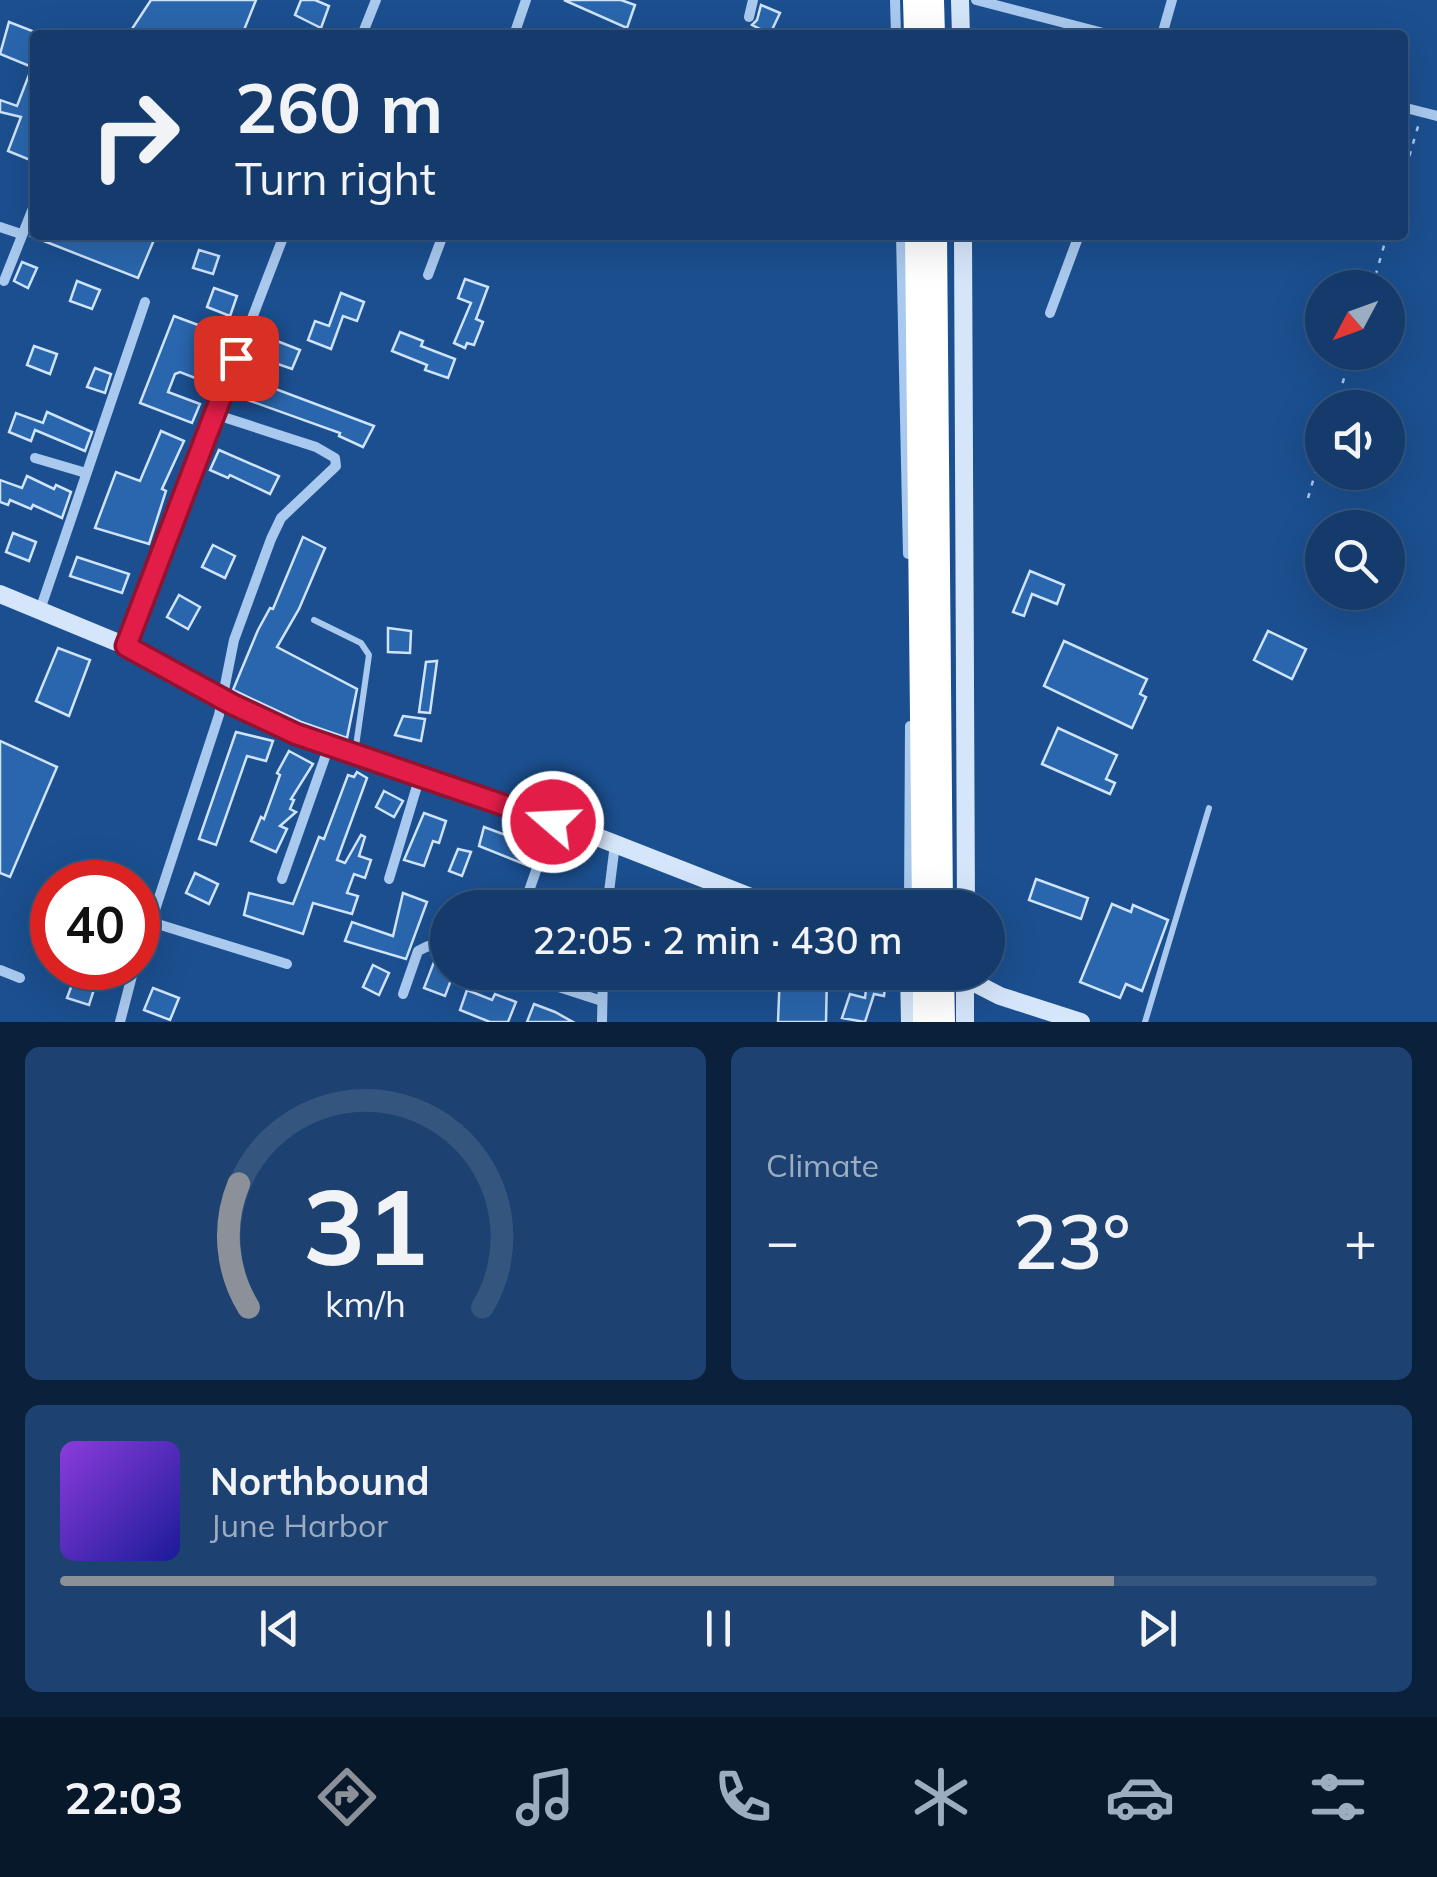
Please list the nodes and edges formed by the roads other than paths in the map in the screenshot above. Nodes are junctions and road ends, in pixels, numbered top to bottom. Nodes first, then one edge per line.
1 (376, 0) edge
2 (526, 0) edge
3 (754, 0) edge
4 (895, 0) edge
5 (914, 0) edge
6 (934, 0) edge
7 (960, 0) edge
8 (976, 0) edge
9 (1172, 0) edge
10 (749, 17) dead end
11 (364, 30) edge
12 (516, 30) edge
13 (896, 30) edge
14 (914, 30) edge
15 (934, 30) edge
16 (961, 30) edge
17 (1092, 30) edge
18 (1163, 30) edge
19 (1408, 108) edge
20 (1437, 116) edge
21 (30, 213) edge
22 (0, 227) edge
23 (21, 234) junction
24 (282, 240) edge
25 (441, 240) edge
26 (901, 240) edge
27 (916, 240) edge
28 (936, 240) edge
29 (963, 240) edge
30 (1077, 240) edge
31 (428, 274) dead end
32 (4, 281) dead end
33 (146, 302) dead end
34 (1050, 313) dead end
35 (214, 414) junction
36 (35, 458) dead end
37 (86, 473) junction
38 (0, 594) edge
39 (40, 610) junction
40 (314, 620) dead end
41 (126, 646) junction
42 (221, 698) junction
43 (329, 746) junction
44 (354, 754) junction
45 (420, 776) junction
46 (1209, 808) dead end
47 (553, 822) junction
48 (615, 844) junction
49 (282, 879) dead end
50 (389, 879) dead end
51 (529, 890) edge
52 (609, 890) edge
53 (733, 890) edge
54 (909, 890) edge
55 (923, 890) edge
56 (942, 890) edge
57 (966, 890) edge
58 (160, 898) edge
59 (160, 924) edge
60 (430, 947) edge
61 (287, 964) dead end
62 (0, 970) edge
63 (20, 978) dead end
64 (128, 990) edge
65 (566, 990) edge
66 (602, 990) edge
67 (909, 990) edge
68 (924, 990) edge
69 (953, 990) edge
70 (960, 990) edge
71 (989, 990) edge
72 (403, 994) dead end
73 (602, 1002) junction
74 (120, 1022) edge
75 (602, 1022) edge
76 (910, 1022) edge
77 (924, 1022) edge
78 (944, 1022) edge
79 (965, 1022) edge
80 (1082, 1022) edge
81 (1146, 1022) edge

1 - 11 street
2 - 12 street
3 - 10 street
4 - 13 street
5 - 14 highway
6 - 15 highway
7 - 16 street
8 - 17 street
9 - 18 street
19 - 20 street
21 - 23 street
22 - 23 street
23 - 32 street
24 - 35 street
25 - 31 street
26 - 54 street
27 - 55 highway
28 - 56 highway
29 - 57 street
30 - 34 street
33 - 37 street
35 - 41 street
35 - 42 street
36 - 37 street
37 - 39 street
38 - 39 street
39 - 41 street
40 - 44 lane
41 - 42 street
42 - 43 street
42 - 58 street
43 - 44 street
43 - 49 street
44 - 45 street
45 - 47 street
45 - 50 street
46 - 81 lane
47 - 48 street
47 - 51 street
48 - 52 street
48 - 53 street
59 - 61 street
60 - 72 street
62 - 63 street
64 - 74 street
65 - 73 street
66 - 73 street
67 - 76 street
68 - 77 highway
69 - 78 highway
70 - 79 street
71 - 80 street
73 - 75 street

